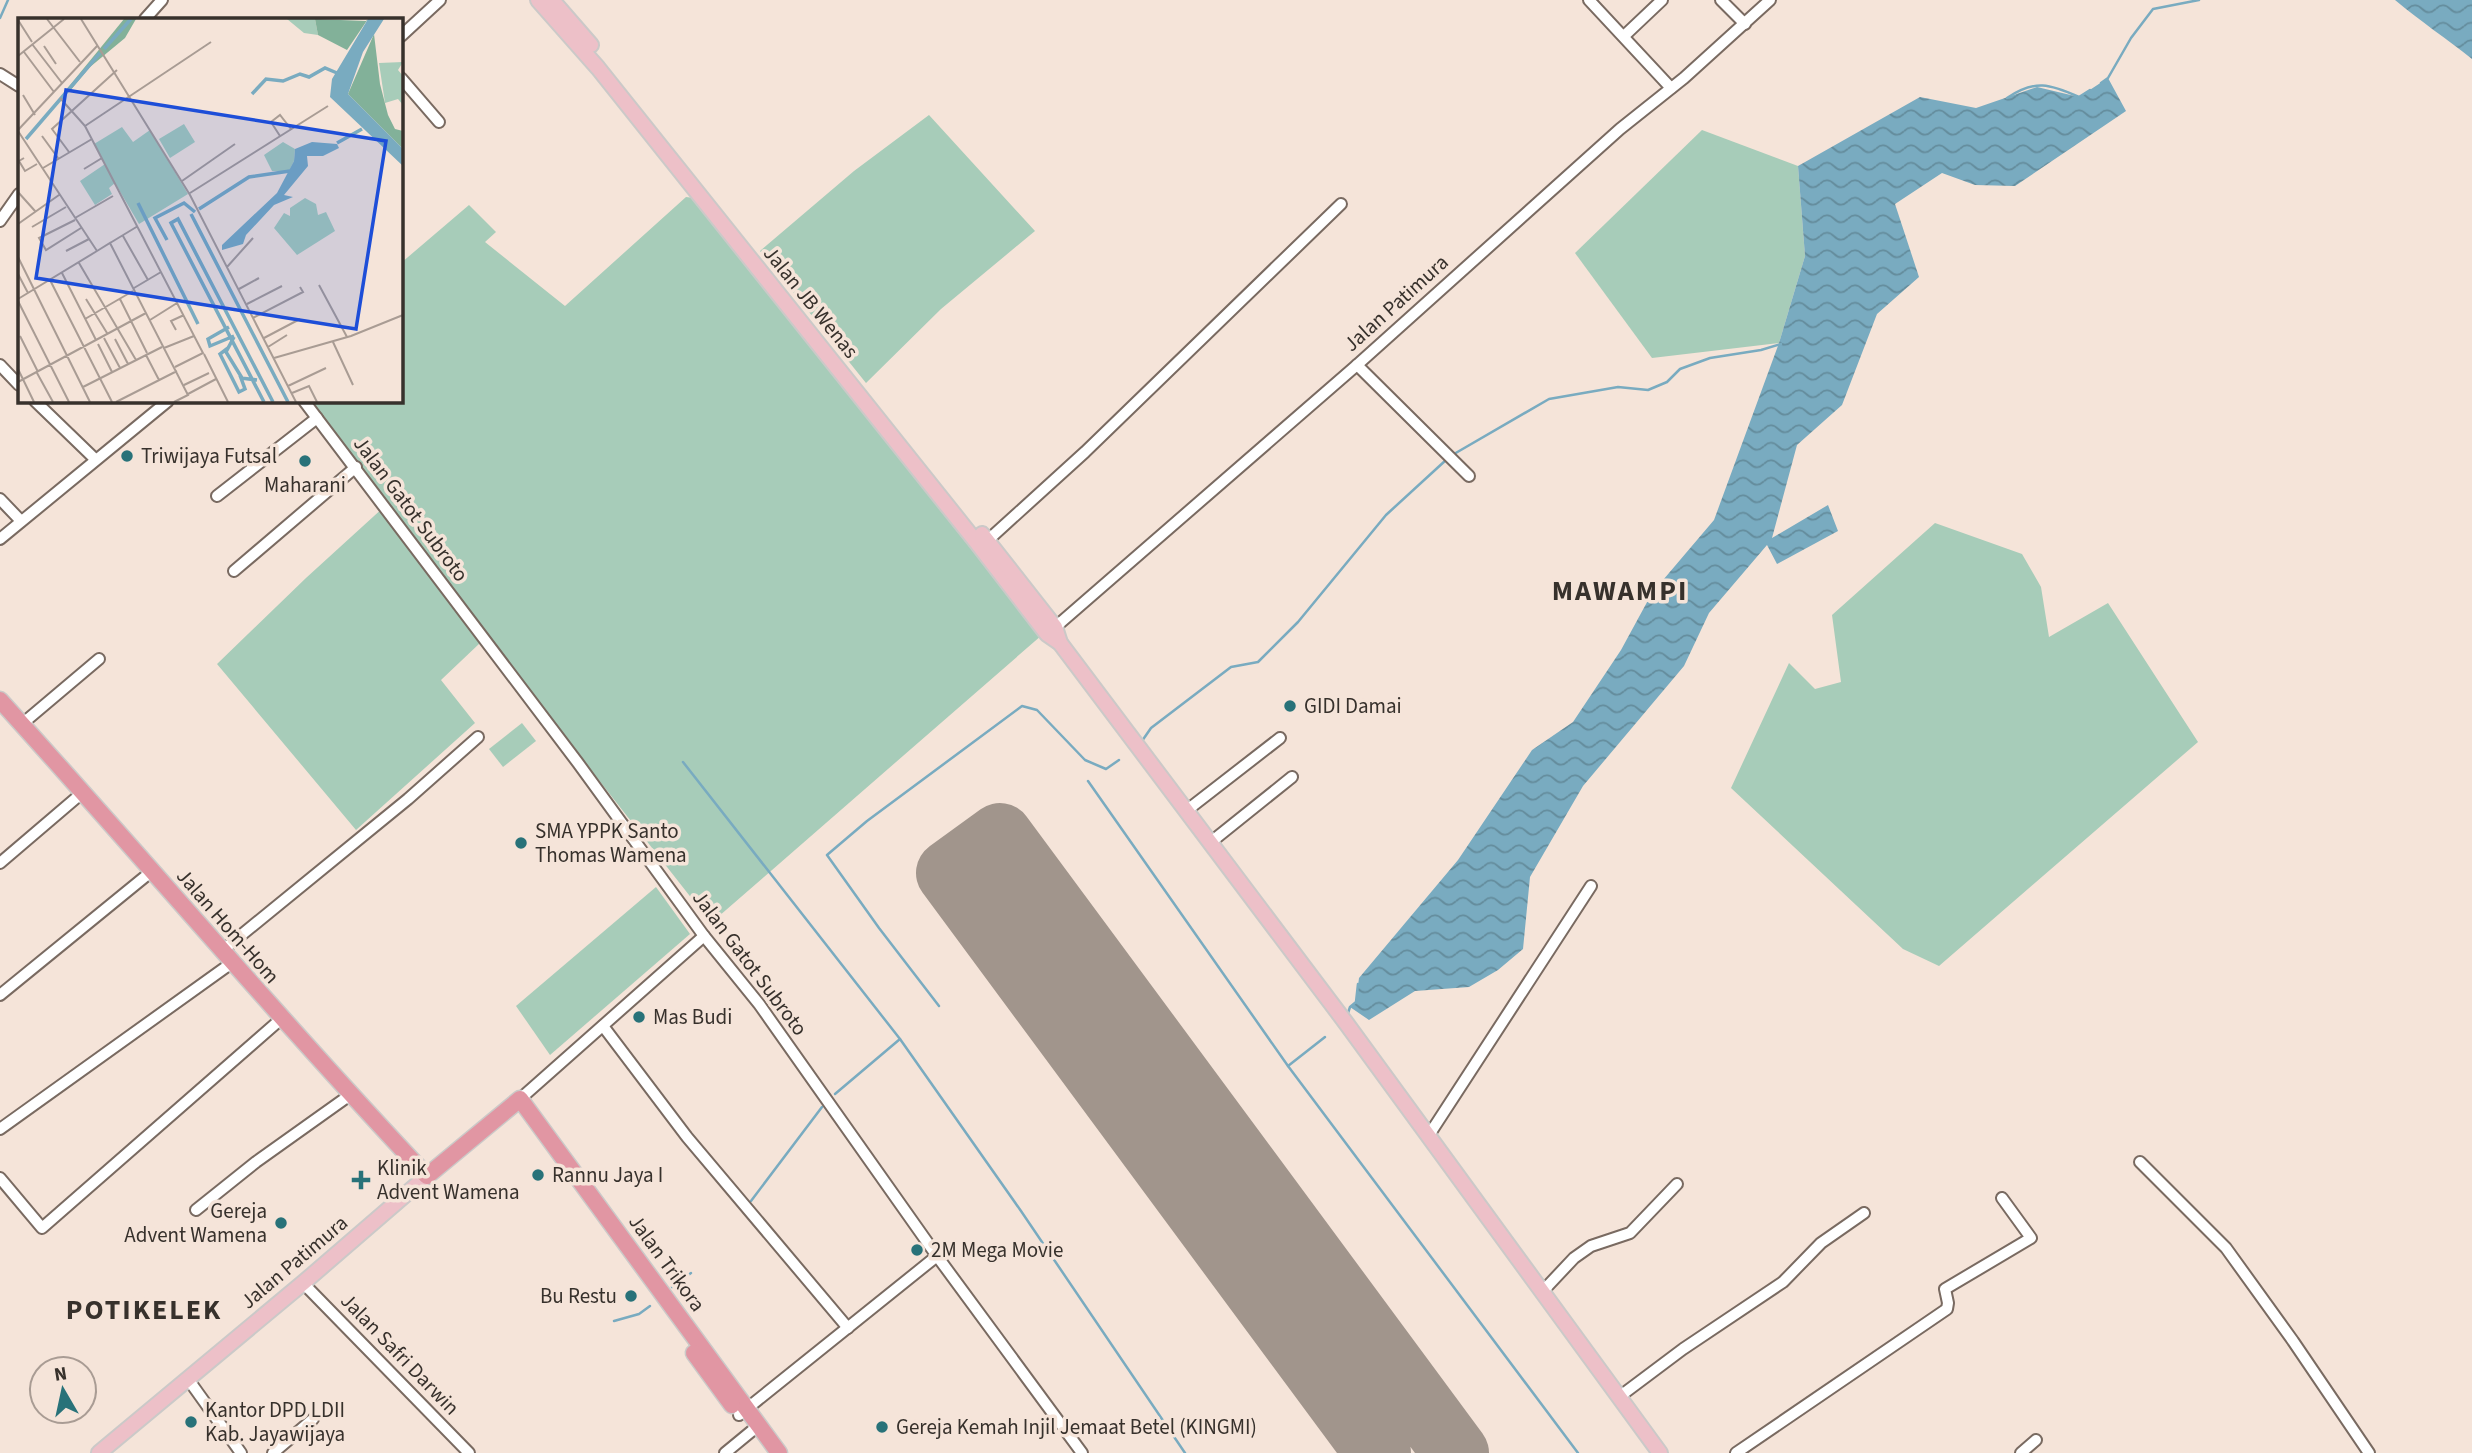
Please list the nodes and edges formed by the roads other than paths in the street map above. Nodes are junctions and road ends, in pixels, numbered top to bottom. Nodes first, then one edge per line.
1 (162, 0) edge
2 (440, 0) edge
3 (538, 0) edge
4 (552, 0) edge
5 (1589, 0) edge
6 (1662, 0) edge
7 (1721, 0) edge
8 (1770, 0) edge
9 (146, 18) edge
10 (1745, 24) junction
11 (402, 35) edge
12 (1624, 36) junction
13 (0, 74) edge
14 (402, 79) edge
15 (18, 85) edge
16 (1671, 88) junction
17 (439, 122) dead end
18 (660, 139) junction
19 (18, 195) edge
20 (1341, 204) dead end
21 (0, 221) edge
22 (0, 365) edge
23 (1357, 365) junction
24 (853, 381) junction
25 (18, 384) edge
26 (167, 402) edge
27 (305, 402) edge
28 (43, 403) edge
29 (317, 418) junction
30 (95, 459) junction
31 (356, 467) junction
32 (1469, 476) dead end
33 (216, 496) dead end
34 (0, 499) edge
35 (21, 521) junction
36 (0, 539) edge
37 (988, 541) junction
38 (234, 571) dead end
39 (1051, 631) junction
40 (99, 659) dead end
41 (0, 700) edge
42 (22, 724) junction
43 (478, 737) dead end
44 (1280, 738) dead end
45 (1292, 777) dead end
46 (82, 793) junction
47 (1186, 811) junction
48 (1211, 842) junction
49 (0, 863) edge
50 (152, 871) junction
51 (1591, 886) dead end
52 (704, 936) junction
53 (228, 956) junction
54 (0, 995) edge
55 (281, 1019) junction
56 (603, 1026) junction
57 (350, 1095) junction
58 (516, 1102) junction
59 (0, 1129) edge
60 (1429, 1135) junction
61 (2140, 1162) dead end
62 (427, 1176) junction
63 (0, 1178) edge
64 (1677, 1184) dead end
65 (2002, 1198) dead end
66 (196, 1210) dead end
67 (1864, 1213) dead end
68 (937, 1256) junction
69 (303, 1283) junction
70 (1542, 1292) junction
71 (848, 1328) junction
72 (188, 1379) junction
73 (1619, 1397) junction
74 (744, 1412) junction
75 (313, 1419) dead end
76 (755, 1428) junction
77 (2036, 1440) dead end
78 (109, 1450) edge
79 (241, 1453) edge
80 (273, 1453) edge
81 (469, 1453) edge
82 (725, 1453) edge
83 (767, 1453) edge
84 (779, 1453) edge
85 (1082, 1453) edge
86 (1660, 1453) edge
87 (1737, 1453) edge
88 (2021, 1453) edge
89 (2369, 1453) edge

1 - 9 street
2 - 11 street
3 - 18 main road, Jalan JB Wenas
4 - 18 main road, Jalan JB Wenas
5 - 12 street
6 - 12 street
7 - 10 street
8 - 10 street, Jalan Patimura
10 - 16 street, Jalan Patimura
12 - 16 street
13 - 15 street
14 - 17 street
16 - 23 street, Jalan Patimura
18 - 24 main road, Jalan JB Wenas
19 - 21 street
20 - 37 street
22 - 25 street
23 - 32 street
23 - 39 street, Jalan Patimura
24 - 37 main road, Jalan JB Wenas
24 - 39 main road, Jalan JB Wenas
26 - 30 street
27 - 29 street, Jalan Gatot Subroto
28 - 30 street
29 - 31 street, Jalan Gatot Subroto
29 - 33 street
30 - 35 street
31 - 38 street
31 - 52 street, Jalan Gatot Subroto
34 - 35 street
35 - 36 street
37 - 39 main road, Jalan JB Wenas
39 - 47 main road
40 - 42 street
41 - 42 highway, Jalan Hom-Hom
42 - 46 highway, Jalan Hom-Hom
43 - 53 street
44 - 47 street
45 - 48 street
46 - 49 street
46 - 50 highway, Jalan Hom-Hom
47 - 48 main road
48 - 60 main road
50 - 53 highway, Jalan Hom-Hom
50 - 54 street
51 - 60 street
52 - 56 street, Jalan Patimura
52 - 68 street, Jalan Gatot Subroto
53 - 55 highway, Jalan Hom-Hom
53 - 59 street
55 - 57 highway, Jalan Hom-Hom
55 - 63 street
56 - 58 street, Jalan Patimura
56 - 71 street
57 - 62 highway, Jalan Hom-Hom
57 - 66 street
58 - 62 highway, Jalan Patimura
58 - 74 highway, Jalan Trikora
60 - 70 main road
61 - 89 street
62 - 69 main road, Jalan Patimura
64 - 70 street
65 - 87 street
67 - 73 street
68 - 71 street
68 - 85 street, Jalan Gatot Subroto
69 - 72 main road, Jalan Patimura
69 - 81 street, Jalan Safri Darwin
70 - 73 main road
71 - 74 street
72 - 78 main road, Jalan Patimura
72 - 79 street
73 - 86 main road
74 - 76 highway, Jalan Trikora
75 - 80 street
76 - 82 street
76 - 83 highway, Jalan Trikora
76 - 84 highway, Jalan Trikora
77 - 88 street

